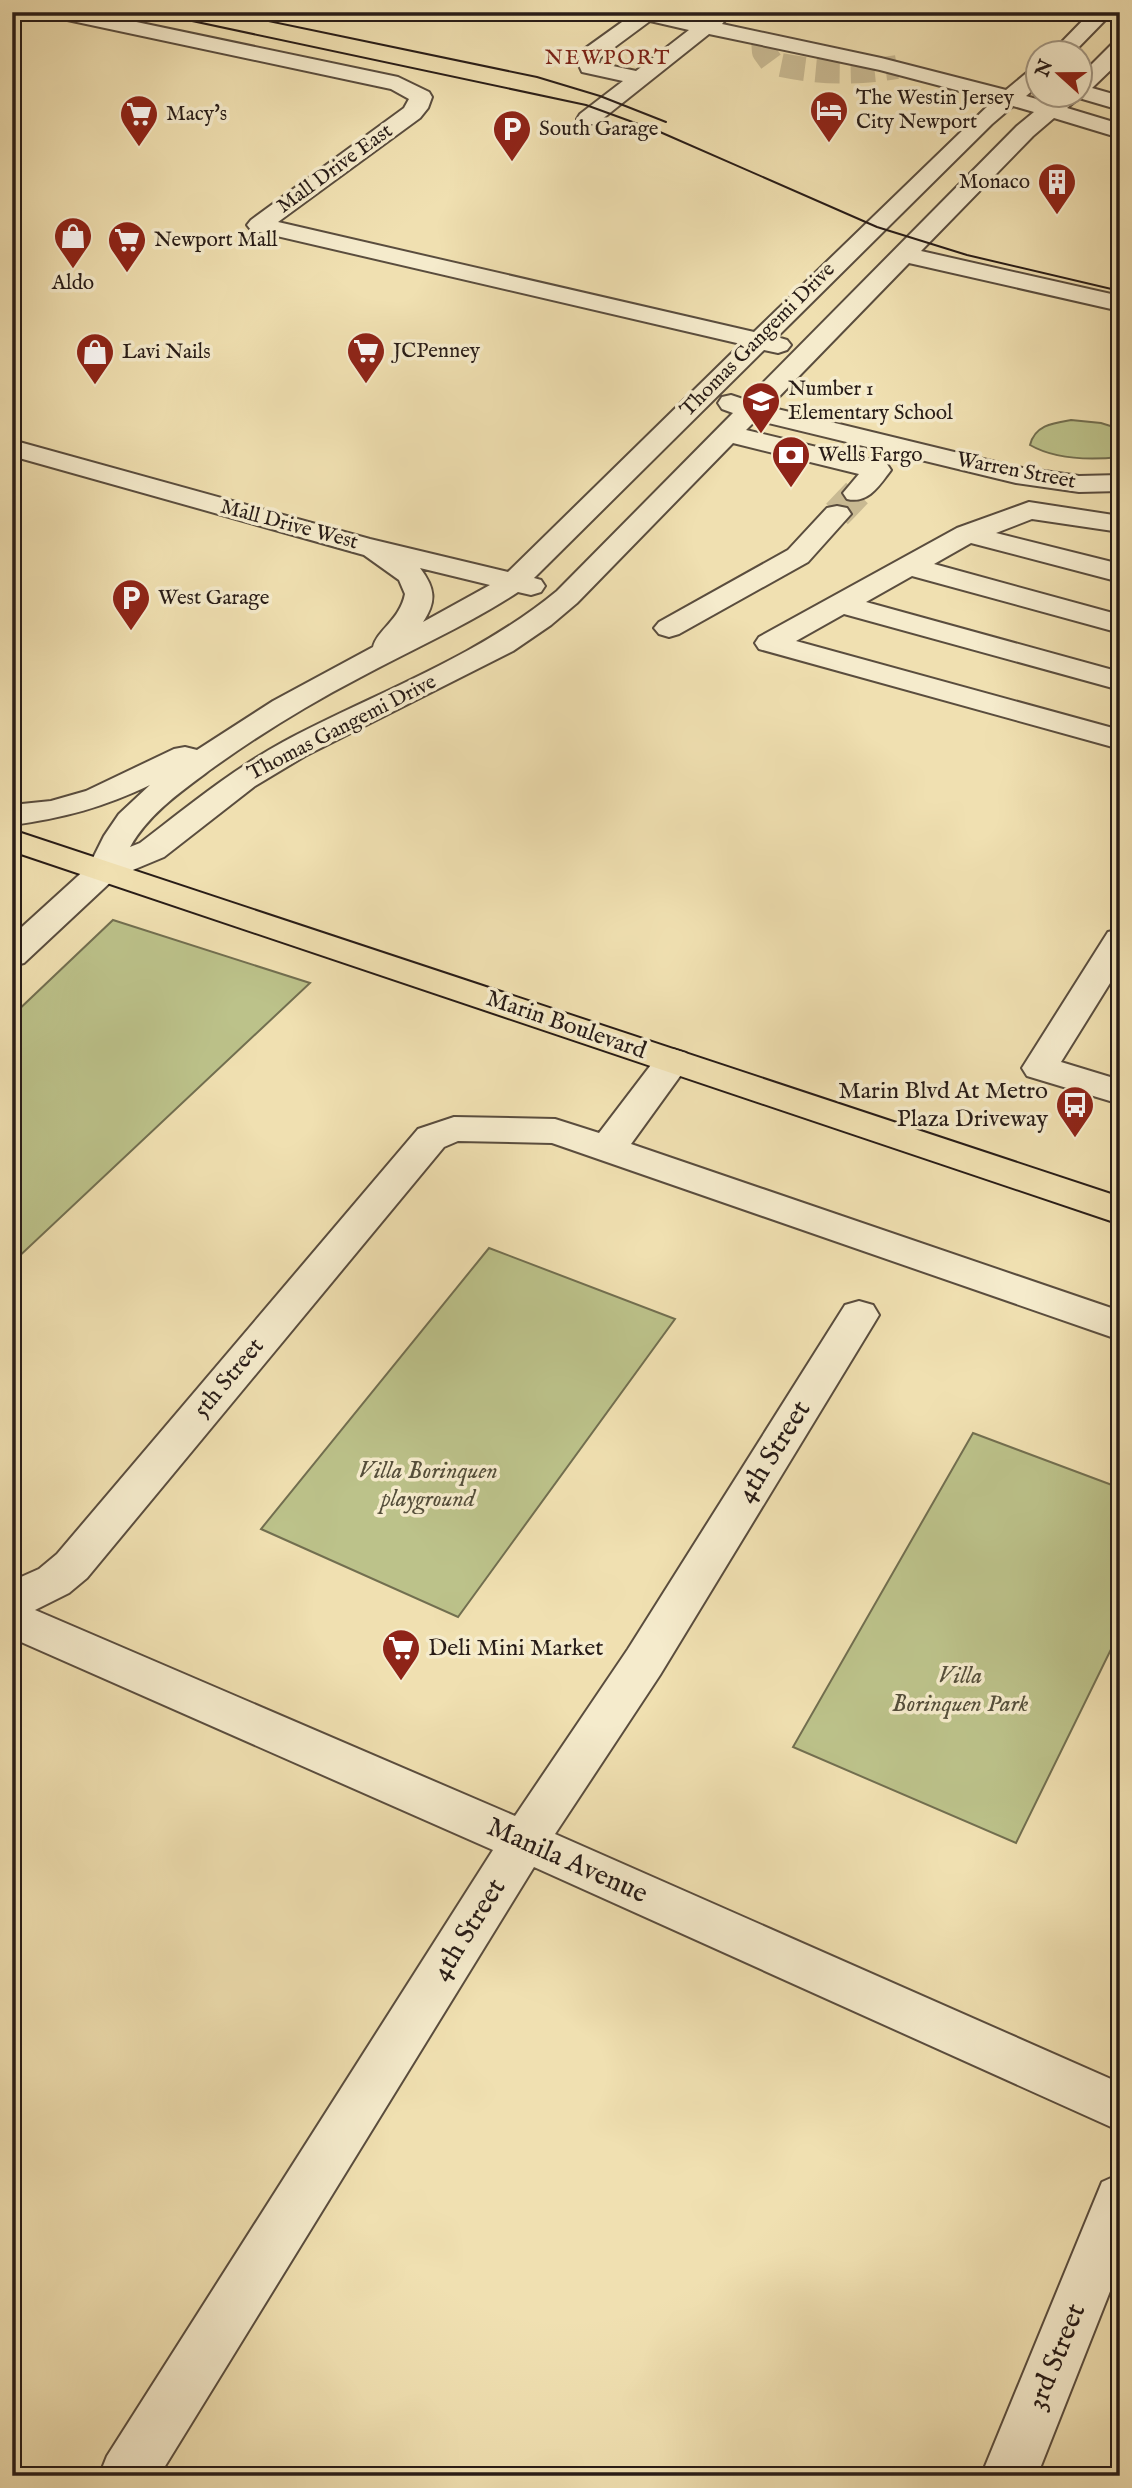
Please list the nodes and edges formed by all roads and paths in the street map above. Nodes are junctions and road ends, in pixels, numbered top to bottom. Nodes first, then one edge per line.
1 (58, 12) edge
2 (724, 12) edge
3 (1103, 12) edge
4 (639, 14) edge
5 (704, 28) junction
6 (1076, 38) edge
7 (1120, 49) edge
8 (1094, 75) edge
9 (639, 78) junction
10 (1024, 83) edge
11 (1094, 94) edge
12 (1009, 98) junction
13 (1120, 103) edge
14 (1053, 108) edge
15 (1049, 111) junction
16 (588, 119) dead end
17 (1120, 131) edge
18 (903, 254) junction
19 (1120, 304) edge
20 (749, 349) junction
21 (807, 352) junction
22 (749, 410) junction
23 (727, 433) junction
24 (12, 448) edge
25 (1120, 483) edge
26 (857, 492) tunnel mouth
27 (836, 514) tunnel mouth
28 (1120, 524) edge
29 (967, 534) junction
30 (363, 546) junction
31 (908, 566) junction
32 (1120, 573) edge
33 (515, 581) junction
34 (567, 597) junction
35 (838, 603) junction
36 (1120, 624) edge
37 (669, 628) dead end
38 (366, 662) junction
39 (1120, 681) edge
40 (242, 732) junction
41 (1120, 740) edge
42 (12, 815) edge
43 (12, 840) edge
44 (104, 870) junction
45 (1120, 939) edge
46 (12, 955) edge
47 (673, 1061) junction
48 (1120, 1092) edge
49 (607, 1149) junction
50 (1120, 1211) edge
51 (859, 1315) dead end
52 (1120, 1326) edge
53 (12, 1601) edge
54 (12, 1619) edge
55 (524, 1842) junction
56 (1120, 2108) edge
57 (1120, 2199) edge
58 (127, 2476) edge
59 (1009, 2476) edge

1 - 20 street, Mall Drive East
2 - 5 street
3 - 6 street
4 - 5 street
4 - 9 street
5 - 9 street
5 - 12 street
7 - 8 street
9 - 16 street
10 - 12 street, Thomas Gangemi Drive
11 - 13 street
12 - 15 street
12 - 20 street, Thomas Gangemi Drive
14 - 15 street, Thomas Gangemi Drive
15 - 17 street
15 - 18 street, Thomas Gangemi Drive
18 - 19 street
18 - 21 street, Thomas Gangemi Drive
20 - 21 street, Mall Drive East
20 - 22 street
20 - 33 street, Thomas Gangemi Drive
21 - 22 street, Thomas Gangemi Drive
22 - 23 street, Thomas Gangemi Drive
22 - 25 street, Warren Street
23 - 26 street
23 - 34 street, Thomas Gangemi Drive
24 - 30 street, Mall Drive West
27 - 37 street
28 - 29 street
29 - 31 street
29 - 32 street
30 - 33 street, Mall Drive West
30 - 38 street
31 - 35 street
31 - 36 street
33 - 34 street, Mall Drive West
33 - 38 street, Thomas Gangemi Drive
34 - 44 street, Thomas Gangemi Drive
35 - 39 street
35 - 41 street
38 - 40 street, Thomas Gangemi Drive
40 - 42 street
40 - 44 street, Thomas Gangemi Drive
43 - 44 main road, Marin Boulevard
44 - 46 street
44 - 47 main road, Marin Boulevard
45 - 48 street
47 - 49 street
47 - 50 main road, Marin Boulevard
49 - 52 street
49 - 53 street, 5th Street
51 - 55 street, 4th Street
54 - 55 street, Manila Avenue
55 - 56 street, Manila Avenue
55 - 58 street, 4th Street
57 - 59 street, 3rd Street

